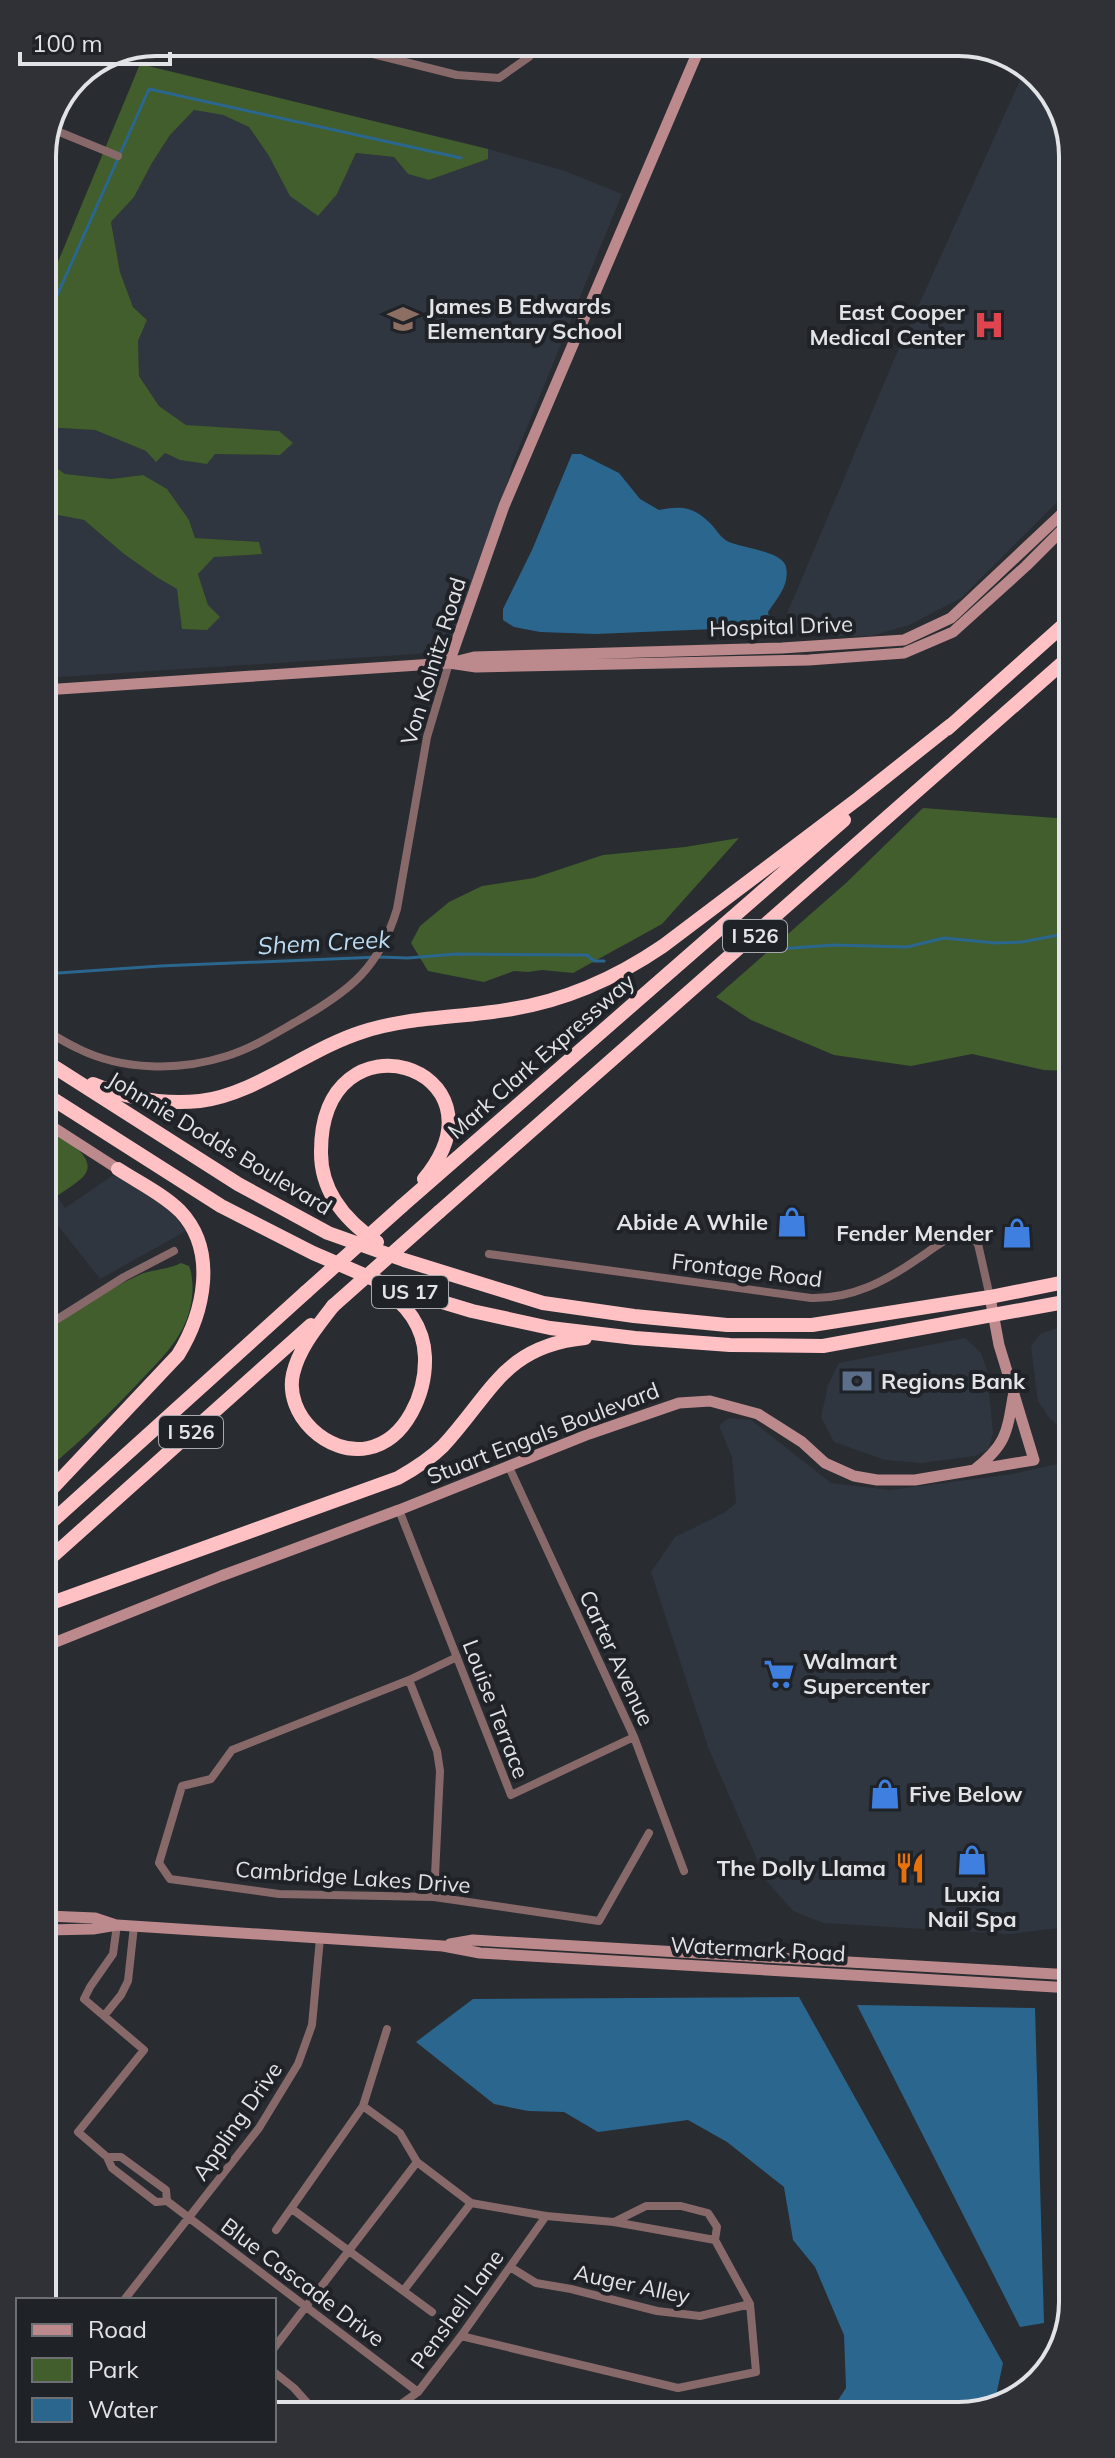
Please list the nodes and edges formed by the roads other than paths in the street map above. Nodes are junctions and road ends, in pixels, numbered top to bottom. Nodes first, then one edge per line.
1 (385, 56) edge
2 (530, 56) edge
3 (696, 56) edge
4 (60, 132) edge
5 (118, 156) dead end
6 (1059, 516) edge
7 (1059, 533) edge
8 (1059, 629) edge
9 (449, 663) junction
10 (1059, 666) edge
11 (56, 689) edge
12 (951, 725) junction
13 (56, 1036) edge
14 (56, 1067) edge
15 (56, 1068) edge
16 (56, 1101) edge
17 (56, 1129) edge
18 (118, 1169) joint
19 (221, 1206) junction
20 (402, 1206) junction
21 (174, 1251) dead end
22 (489, 1254) dead end
23 (404, 1260) junction
24 (1059, 1283) edge
25 (990, 1297) junction
26 (1059, 1303) edge
27 (333, 1306) junction
28 (993, 1315) junction
29 (56, 1320) edge
30 (612, 1336) junction
31 (1013, 1393) junction
32 (508, 1465) junction
33 (974, 1470) junction
34 (56, 1484) edge
35 (399, 1510) junction
36 (56, 1518) edge
37 (56, 1553) edge
38 (56, 1601) edge
39 (56, 1642) edge
40 (457, 1657) junction
41 (409, 1680) junction
42 (634, 1737) junction
43 (649, 1833) dead end
44 (684, 1871) dead end
45 (434, 1897) junction
46 (56, 1916) edge
47 (117, 1925) junction
48 (134, 1926) junction
49 (56, 1930) edge
50 (320, 1938) junction
51 (443, 1946) junction
52 (1059, 1974) edge
53 (1059, 1987) edge
54 (104, 2016) junction
55 (387, 2029) dead end
56 (363, 2106) junction
57 (107, 2157) junction
58 (417, 2162) junction
59 (167, 2201) junction
60 (471, 2203) junction
61 (292, 2209) junction
62 (546, 2216) junction
63 (190, 2218) junction
64 (614, 2222) junction
65 (276, 2230) dead end
66 (715, 2240) junction
67 (348, 2250) junction
68 (510, 2267) junction
69 (404, 2290) junction
70 (126, 2298) edge
71 (750, 2304) junction
72 (305, 2306) junction
73 (432, 2312) dead end
74 (461, 2336) junction
75 (276, 2345) edge
76 (276, 2374) edge
77 (418, 2392) junction
78 (306, 2402) edge
79 (404, 2402) edge

1 - 2 street
3 - 9 street, Von Kolnitz Road
4 - 5 street
6 - 9 street, Hospital Drive
7 - 9 street, Hospital Drive
8 - 12 highway, Mark Clark Expressway / I 526
9 - 11 street, Hospital Drive
9 - 13 street, Von Kolnitz Road
10 - 27 highway, I 526, bridge
12 - 14 highway
12 - 20 highway, Mark Clark Expressway / I 526
15 - 23 highway, Johnnie Dodds Boulevard / US 17
16 - 19 highway, US 17
17 - 18 street
18 - 34 highway
19 - 27 highway
19 - 30 highway, US 17
20 - 23 highway
20 - 36 highway, Mark Clark Expressway, bridge
21 - 29 street
22 - 25 street, Frontage Road
23 - 25 highway, Johnnie Dodds Boulevard / US 17
24 - 25 highway, US 17
25 - 28 street, Stuart Engals Boulevard
26 - 28 highway, US 17
27 - 37 highway, I 526
28 - 30 highway, US 17
28 - 31 street, Stuart Engals Boulevard
30 - 38 highway
31 - 33 street
31 - 33 street, Stuart Engals Boulevard
32 - 33 street, Stuart Engals Boulevard
32 - 35 street, Stuart Engals Boulevard
32 - 42 street, Carter Avenue
35 - 39 street, Stuart Engals Boulevard
35 - 40 street, Louise Terrace
40 - 41 street, Cambridge Lakes Drive
40 - 42 street, Louise Terrace
41 - 45 street
41 - 45 street, Cambridge Lakes Drive
42 - 44 street, Carter Avenue
43 - 45 street, Cambridge Lakes Drive
46 - 47 street, Watermark Road
47 - 48 street, Watermark Road
47 - 49 street, Watermark Road
47 - 54 street, Blue Cascade Drive
48 - 50 street, Watermark Road
48 - 54 street
50 - 51 street, Watermark Road
50 - 63 street, Appling Drive
51 - 52 street, Watermark Road
51 - 53 street, Watermark Road
54 - 57 street, Blue Cascade Drive
55 - 56 street
56 - 58 street
56 - 61 street
57 - 59 street, Blue Cascade Drive
57 - 59 street, Blue Cascade Drive
58 - 60 street
58 - 67 street
59 - 63 street, Blue Cascade Drive
60 - 62 street
60 - 69 street
61 - 65 street
61 - 67 street
62 - 64 street
62 - 68 street, Penshell Lane
63 - 70 street, Appling Drive
63 - 72 street, Blue Cascade Drive
64 - 66 street
64 - 66 street
66 - 71 street
67 - 69 street
67 - 72 street
68 - 71 street, Auger Alley
68 - 74 street, Penshell Lane
69 - 73 street
71 - 74 street
72 - 75 street
72 - 77 street, Blue Cascade Drive
74 - 77 street, Penshell Lane
76 - 78 street
77 - 79 street, Penshell Lane

